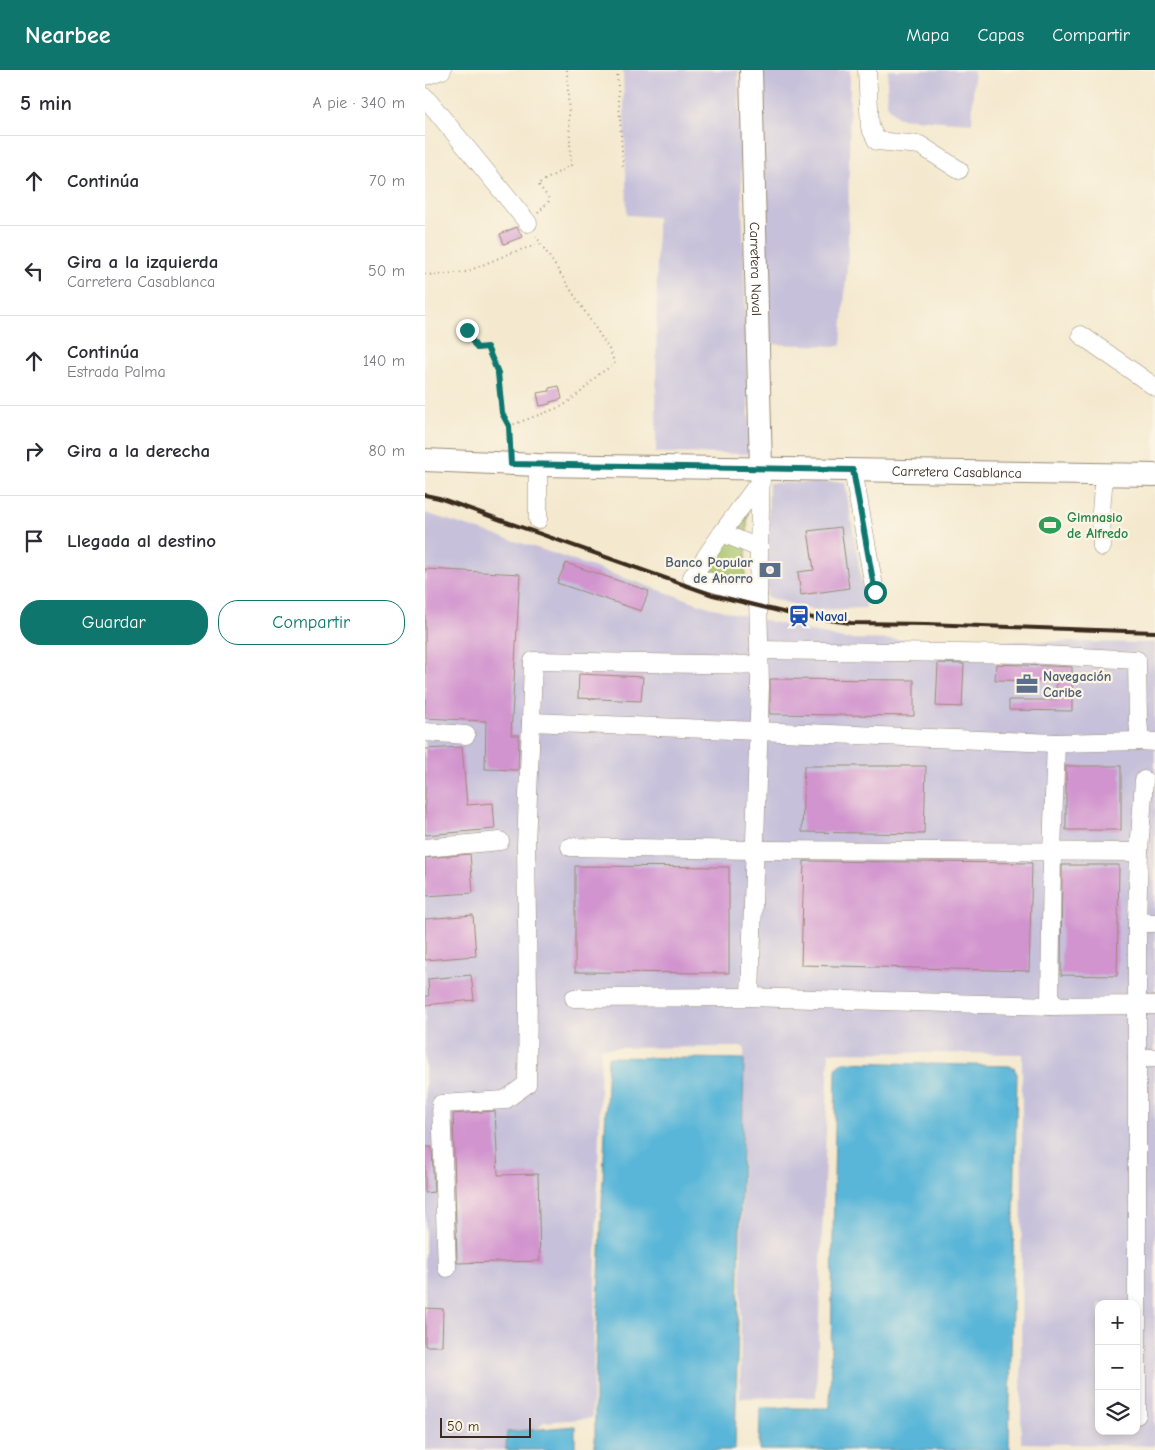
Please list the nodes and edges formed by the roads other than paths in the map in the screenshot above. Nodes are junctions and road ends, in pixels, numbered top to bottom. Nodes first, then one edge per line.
1 (442, 70) edge
2 (751, 70) edge
3 (867, 70) edge
4 (425, 76) edge
5 (425, 97) edge
6 (959, 170) dead end
7 (528, 223) road end
8 (1081, 335) dead end
9 (1155, 387) edge
10 (425, 460) edge
11 (537, 465) junction
12 (853, 470) junction
13 (761, 474) junction
14 (1103, 475) junction
15 (1155, 475) edge
16 (537, 520) dead end
17 (721, 533) junction
18 (1102, 547) dead end
19 (759, 548) junction
20 (875, 592) dead end
21 (758, 596) junction
22 (759, 657) junction
23 (531, 722) junction
24 (758, 731) junction
25 (425, 732) edge
26 (466, 735) dead end
27 (1147, 742) edge
28 (1056, 743) junction
29 (1144, 780) dead end
30 (501, 841) dead end
31 (571, 847) dead end
32 (425, 848) edge
33 (755, 850) junction
34 (1052, 852) junction
35 (1139, 852) junction
36 (1137, 923) junction
37 (1155, 923) edge
38 (574, 998) dead end
39 (750, 998) junction
40 (1137, 1005) junction
41 (1155, 1005) edge
42 (1049, 1006) junction
43 (1137, 1058) junction
44 (1155, 1058) edge
45 (447, 1268) dead end
46 (1137, 1390) edge

1 - 4 street
2 - 13 main road, Carretera Naval
3 - 6 street
5 - 7 street
8 - 9 street
10 - 11 main road, Carretera Casablanca
11 - 13 main road, Carretera Casablanca
11 - 16 street
12 - 13 main road, Carretera Casablanca
12 - 14 main road, Carretera Casablanca
12 - 20 street
13 - 17 street
13 - 19 street
14 - 15 main road, Carretera Casablanca
14 - 18 street
17 - 19 street
17 - 21 street
19 - 21 street
21 - 22 street
22 - 23 street
22 - 24 street
22 - 27 street
23 - 24 street
23 - 45 street
24 - 28 street
24 - 33 street
25 - 26 street
27 - 28 street
28 - 34 street
29 - 35 street
30 - 32 street
31 - 33 street
33 - 34 street
33 - 39 street
34 - 35 street
34 - 42 street
35 - 36 street
36 - 37 street
36 - 40 street
38 - 39 street
39 - 42 street
40 - 41 street
40 - 42 street
40 - 43 street
43 - 44 street
43 - 46 street

